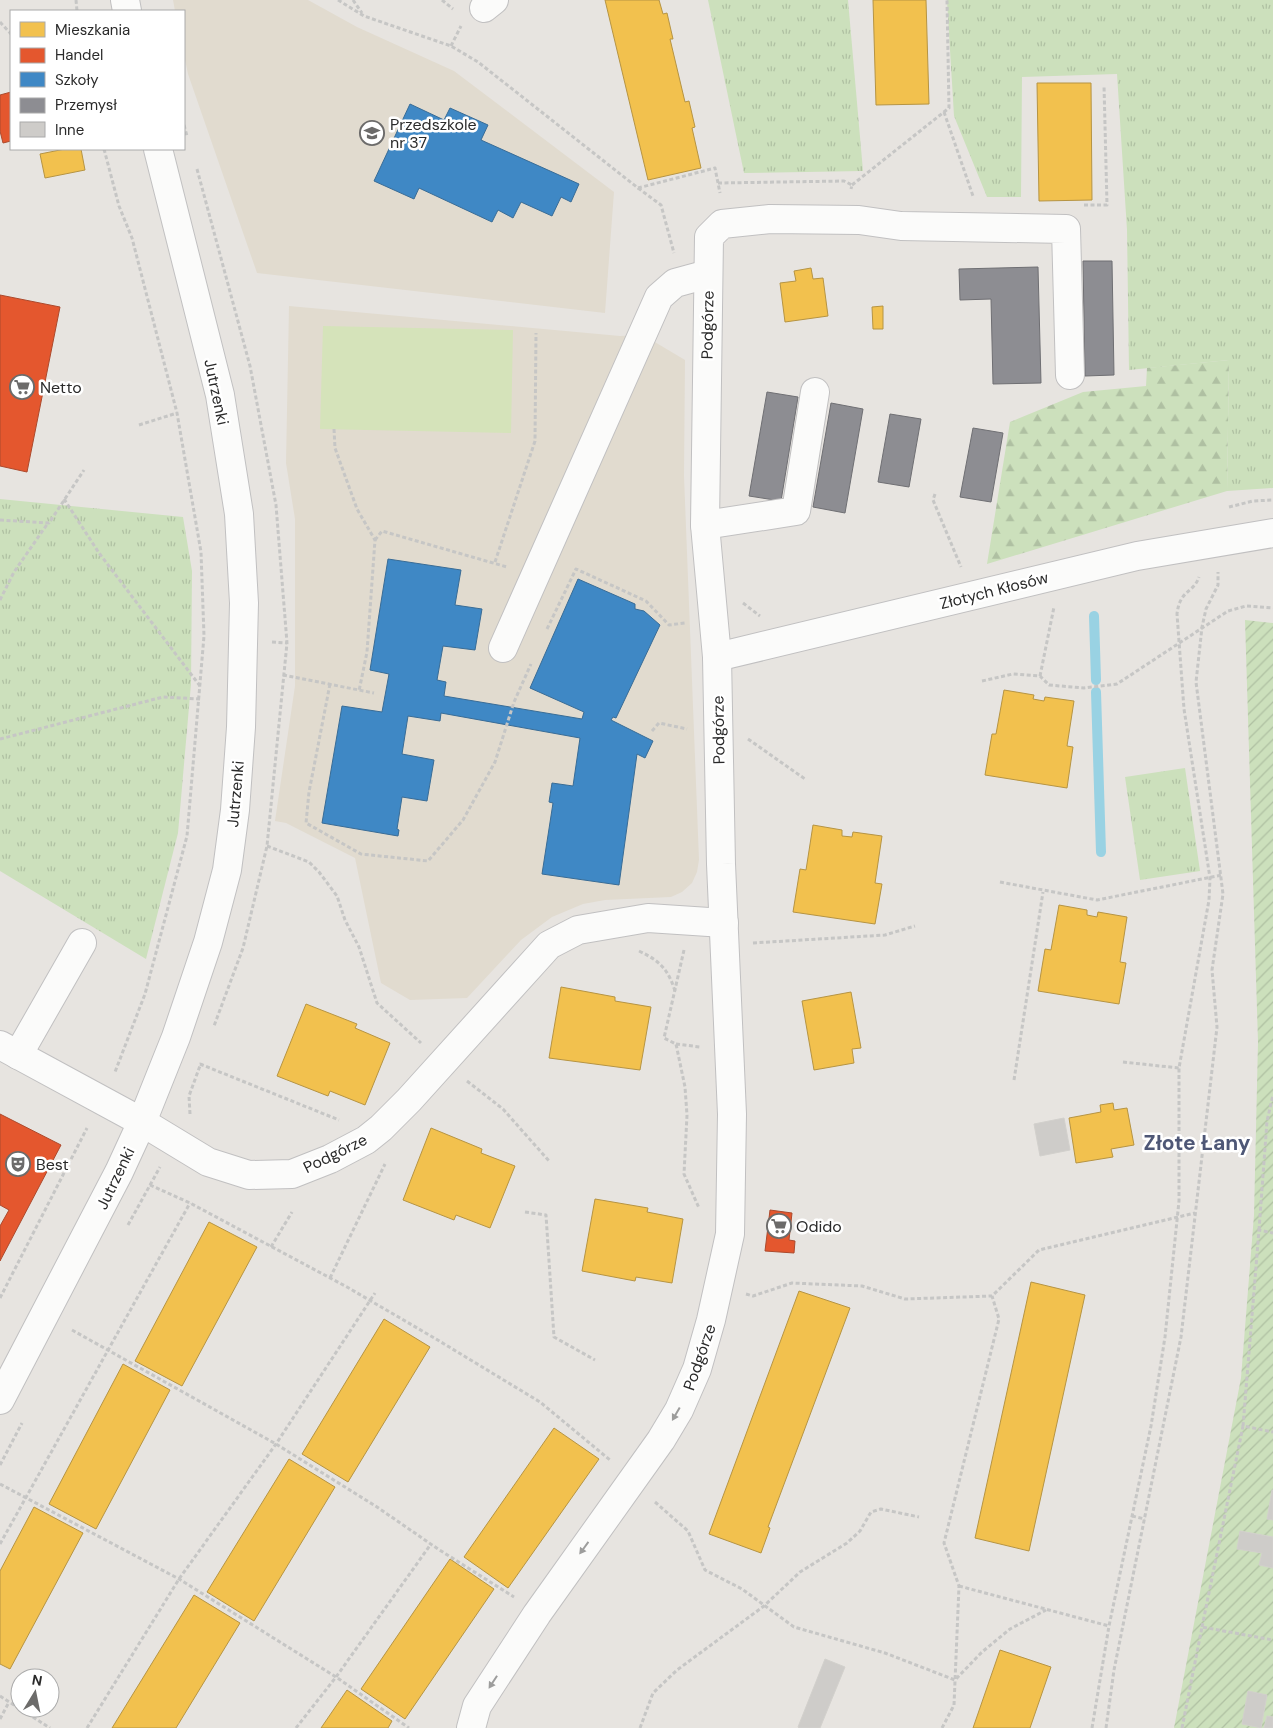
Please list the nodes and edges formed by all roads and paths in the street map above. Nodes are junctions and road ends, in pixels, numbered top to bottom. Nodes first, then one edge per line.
1 (338, 0) edge
2 (352, 0) edge
3 (947, 0) edge
4 (364, 16) junction
5 (0, 22) edge
6 (10, 33) edge
7 (1104, 85) dead end
8 (944, 112) junction
9 (185, 129) edge
10 (189, 143) dead end
11 (104, 150) edge
12 (158, 150) edge
13 (195, 162) dead end
14 (715, 168) dead end
15 (718, 183) dead end
16 (852, 186) junction
17 (638, 188) junction
18 (854, 196) dead end
19 (973, 197) dead end
20 (1079, 205) dead end
21 (695, 278) junction
22 (536, 333) dead end
23 (1070, 376) dead end
24 (815, 392) dead end
25 (177, 413) junction
26 (139, 425) dead end
27 (334, 429) dead end
28 (84, 470) dead end
29 (934, 494) dead end
30 (64, 499) junction
31 (0, 520) edge
32 (49, 522) junction
33 (705, 525) junction
34 (1273, 533) edge
35 (375, 540) junction
36 (1205, 543) junction
37 (958, 562) dead end
38 (0, 600) edge
39 (1056, 600) dead end
40 (742, 601) dead end
41 (1273, 608) edge
42 (767, 618) dead end
43 (693, 622) dead end
44 (1202, 627) junction
45 (546, 632) dead end
46 (1179, 644) junction
47 (503, 648) dead end
48 (717, 656) junction
49 (534, 658) dead end
50 (283, 675) junction
51 (1040, 676) junction
52 (982, 681) dead end
53 (330, 684) junction
54 (201, 686) junction
55 (359, 691) junction
56 (374, 693) dead end
57 (200, 699) junction
58 (691, 730) dead end
59 (652, 731) dead end
60 (0, 739) edge
61 (763, 751) dead end
62 (805, 779) dead end
63 (266, 846) junction
64 (1222, 875) junction
65 (1210, 878) junction
66 (1000, 882) dead end
67 (1043, 892) junction
68 (690, 921) junction
69 (724, 923) junction
70 (915, 926) dead end
71 (82, 943) dead end
72 (750, 943) dead end
73 (635, 949) dead end
74 (676, 991) junction
75 (213, 1028) dead end
76 (423, 1044) dead end
77 (9, 1050) edge
78 (204, 1055) dead end
79 (1123, 1062) dead end
80 (200, 1064) junction
81 (1179, 1068) junction
82 (115, 1072) dead end
83 (1014, 1080) dead end
84 (476, 1088) dead end
85 (1273, 1095) edge
86 (192, 1117) dead end
87 (340, 1121) dead end
88 (142, 1122) junction
89 (87, 1128) dead end
90 (388, 1158) dead end
91 (549, 1161) dead end
92 (150, 1185) dead end
93 (190, 1203) junction
94 (292, 1212) dead end
95 (525, 1212) dead end
96 (1195, 1213) junction
97 (701, 1214) dead end
98 (1177, 1216) junction
99 (1259, 1230) junction
100 (1273, 1232) edge
101 (271, 1247) junction
102 (330, 1278) junction
103 (375, 1294) dead end
104 (753, 1296) dead end
105 (992, 1296) junction
106 (0, 1298) edge
107 (370, 1300) junction
108 (72, 1330) dead end
109 (107, 1351) junction
110 (595, 1360) dead end
111 (0, 1400) edge
112 (1243, 1426) junction
113 (1273, 1432) edge
114 (276, 1444) junction
115 (613, 1462) dead end
116 (632, 1481) junction
117 (0, 1484) edge
118 (26, 1498) junction
119 (1132, 1516) junction
120 (919, 1517) dead end
121 (1145, 1519) junction
122 (0, 1544) edge
123 (430, 1544) junction
124 (179, 1579) junction
125 (959, 1586) junction
126 (518, 1600) dead end
127 (764, 1606) junction
128 (1046, 1610) junction
129 (1109, 1626) junction
130 (1202, 1627) junction
131 (1273, 1640) edge
132 (336, 1677) junction
133 (955, 1680) junction
134 (0, 1696) edge
135 (9, 1702) junction
136 (0, 1719) edge
137 (50, 1728) edge
138 (87, 1728) edge
139 (296, 1728) edge
140 (409, 1728) edge
141 (471, 1728) edge
142 (640, 1728) edge
143 (942, 1728) edge
144 (1092, 1728) edge
145 (1106, 1728) edge
146 (1182, 1728) edge

1 - 4 path
2 - 4 path
3 - 8 path
4 - 17 path
5 - 6 path
7 - 20 path
8 - 16 path
8 - 19 path
9 - 10 path
11 - 25 path
12 - 88 street, Jutrzenki
13 - 50 path
14 - 17 path
15 - 16 path
16 - 18 path
17 - 21 path
21 - 23 street, Podgórze
21 - 33 street, Podgórze
21 - 47 street
22 - 35 path
24 - 33 street
25 - 26 path
25 - 54 path
27 - 35 path
28 - 30 path
29 - 37 path
30 - 32 path
30 - 54 path
31 - 32 path
32 - 38 path
33 - 48 street, Podgórze
34 - 36 street, Złotych Kłosów
35 - 55 path
36 - 44 path
36 - 46 path
36 - 48 street, Złotych Kłosów
39 - 51 path
40 - 42 path
41 - 44 path
43 - 45 path
44 - 46 path
44 - 64 path
46 - 51 path
46 - 65 path
48 - 69 street, Podgórze
49 - 53 path
50 - 53 path
50 - 63 path
51 - 52 path
53 - 55 path
54 - 57 path
55 - 56 path
57 - 60 path
57 - 82 path
58 - 59 path
61 - 62 path
63 - 75 path
63 - 76 path
64 - 65 path
64 - 96 path
65 - 67 path
65 - 81 path
66 - 67 path
67 - 83 path
68 - 69 street, Podgórze
68 - 74 path
68 - 88 street, Podgórze
69 -> 116 street, Podgórze
70 - 72 path
71 - 77 street
73 - 74 path
74 - 97 path
77 - 88 street, Podgórze
78 - 80 path
79 - 81 path
80 - 86 path
80 - 87 path
81 - 98 path
84 - 91 path
85 - 99 path
88 - 111 street, Jutrzenki
89 - 106 path
90 - 102 path
92 - 93 path
93 - 101 path
93 - 109 path
94 - 101 path
95 - 110 path
96 - 98 path
96 - 121 path
98 - 105 path
98 - 119 path
99 - 100 path
99 - 112 path
101 - 102 path
102 - 107 path
103 - 107 path
104 - 105 path
105 - 125 path
107 - 114 path
107 - 115 path
108 - 109 path
109 - 114 path
109 - 118 path
112 - 113 path
112 - 130 path
114 - 123 path
114 - 124 path
116 - 127 path
116 -> 141 street, Podgórze
117 - 118 path
118 - 122 path
118 - 124 path
119 - 121 path
119 - 129 path
120 - 127 path
121 - 145 path
123 - 126 path
123 - 132 path
124 - 132 path
124 - 138 path
125 - 128 path
125 - 133 path
127 - 133 path
127 - 142 path
128 - 129 path
128 - 133 path
129 - 144 path
130 - 131 path
130 - 146 path
132 - 139 path
132 - 140 path
133 - 143 path
134 - 135 path
135 - 136 path
135 - 137 path

